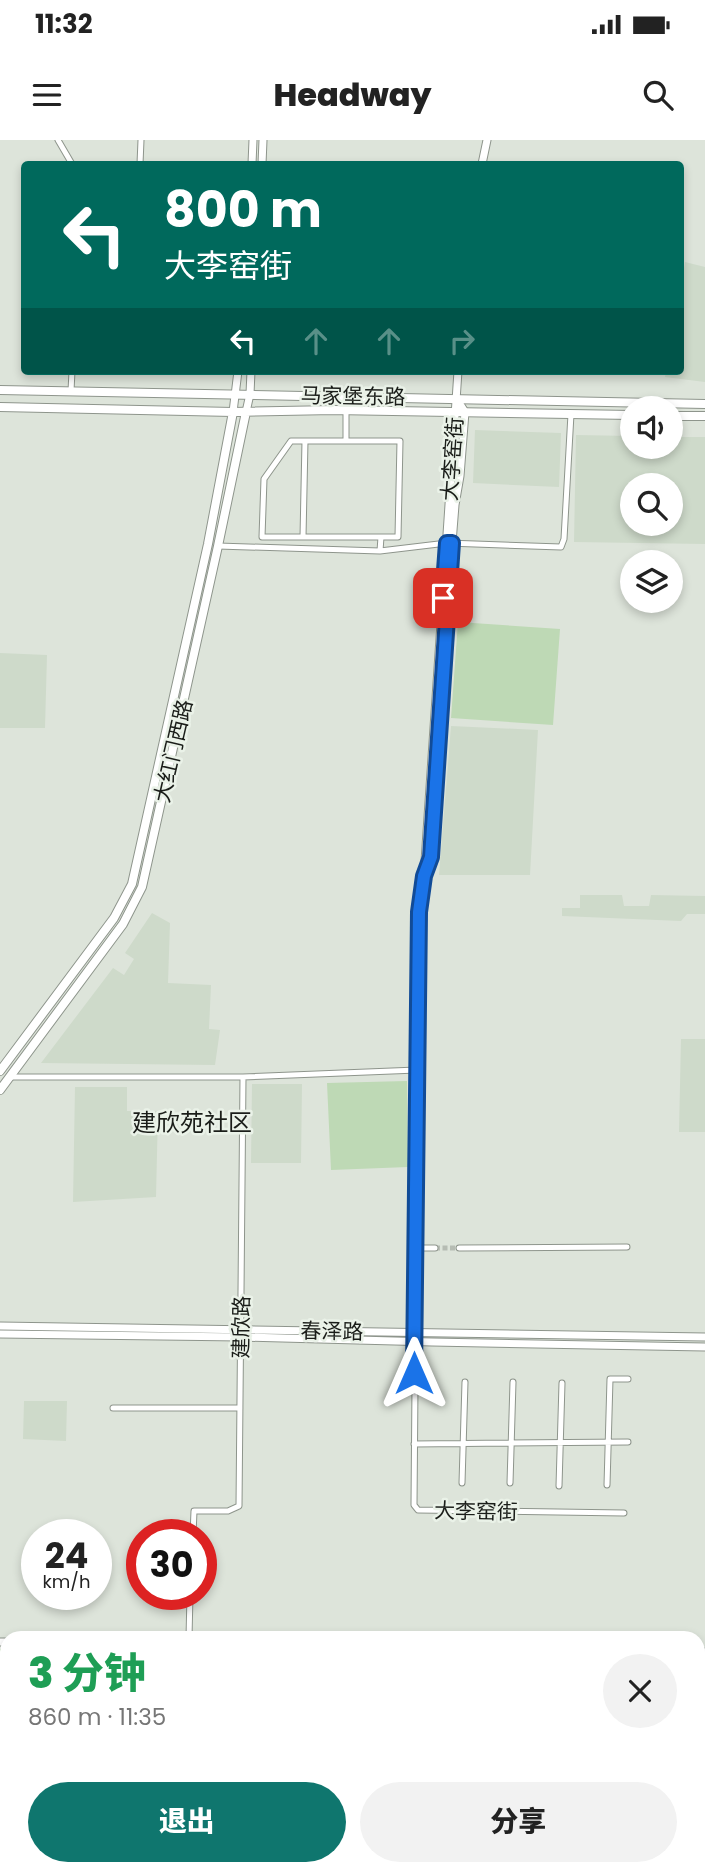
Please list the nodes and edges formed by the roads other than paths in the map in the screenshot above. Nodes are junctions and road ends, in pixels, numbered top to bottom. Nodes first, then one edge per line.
1 (58, 140) edge
2 (141, 140) edge
3 (253, 140) edge
4 (263, 140) edge
5 (487, 140) edge
6 (70, 161) edge
7 (140, 161) edge
8 (252, 161) edge
9 (262, 161) edge
10 (483, 161) edge
11 (72, 375) edge
12 (237, 375) edge
13 (251, 375) edge
14 (458, 375) edge
15 (0, 390) edge
16 (71, 391) junction
17 (235, 394) junction
18 (250, 394) junction
19 (456, 398) junction
20 (705, 404) edge
21 (0, 407) edge
22 (346, 411) junction
23 (233, 412) junction
24 (246, 412) junction
25 (460, 412) junction
26 (571, 414) junction
27 (620, 415) edge
28 (683, 416) edge
29 (705, 416) edge
30 (305, 441) junction
31 (346, 441) junction
32 (303, 537) junction
33 (381, 537) junction
34 (450, 543) junction
35 (218, 547) junction
36 (380, 551) junction
37 (424, 876) joint
38 (417, 1070) junction
39 (0, 1071) edge
40 (9, 1077) junction
41 (243, 1077) junction
42 (0, 1090) edge
43 (627, 1247) dead end
44 (416, 1248) junction
45 (435, 1248) tunnel mouth
46 (459, 1248) tunnel mouth
47 (0, 1326) edge
48 (241, 1333) junction
49 (0, 1334) edge
50 (414, 1337) junction
51 (705, 1337) edge
52 (705, 1347) edge
53 (628, 1378) dead end
54 (464, 1382) dead end
55 (513, 1382) dead end
56 (562, 1383) dead end
57 (113, 1408) dead end
58 (240, 1408) junction
59 (628, 1442) dead end
60 (511, 1443) junction
61 (560, 1443) junction
62 (608, 1443) junction
63 (414, 1444) junction
64 (463, 1444) junction
65 (462, 1483) dead end
66 (510, 1483) dead end
67 (607, 1485) dead end
68 (559, 1486) dead end
69 (624, 1513) dead end
70 (194, 1519) edge
71 (190, 1610) edge
72 (189, 1631) edge

1 - 6 street
2 - 7 street
3 - 8 street
4 - 9 street
5 - 10 street
11 - 16 street
12 - 17 street, 大红门西路
13 - 18 street, 大红门西路
14 - 19 street, 大李窑街
15 - 16 main road, 马家堡东路
16 - 17 main road, 马家堡东路
17 - 18 main road, 马家堡东路
17 - 23 street, 大红门西路
18 - 19 main road, 马家堡东路
18 - 24 street, 大红门西路
19 - 20 main road, 马家堡东路
19 - 25 street, 大李窑街
21 - 23 main road, 马家堡东路
22 - 24 main road, 马家堡东路
22 - 25 main road, 马家堡东路
22 - 31 street
23 - 24 main road, 马家堡东路
23 - 39 main road, 大红门西路
24 - 35 main road, 大红门西路
25 - 26 main road, 马家堡东路
25 - 34 street, 大李窑街
26 - 27 main road, 马家堡东路
26 - 34 street
28 - 29 main road
30 - 31 street
30 - 32 street
30 - 32 street
31 - 33 street
32 - 33 street
33 - 36 street
34 - 36 street
34 - 37 street, 大李窑街
35 - 36 street
35 - 40 main road, 大红门西路
37 - 38 street, 大李窑街
38 - 41 street
38 - 44 street, 大李窑街
40 - 41 street
40 - 42 main road, 大红门西路
41 - 48 street, 建欣路
43 - 46 street
44 - 45 street
44 - 50 street, 大李窑街
47 - 48 street, 春泽路
48 - 49 street, 春泽路
48 - 50 street, 春泽路
48 - 58 street, 建欣路
50 - 51 street, 春泽路
50 - 52 street, 春泽路
50 - 63 street, 大李窑街
53 - 62 street
54 - 64 street
55 - 60 street
56 - 61 street
57 - 58 street
58 - 70 street, 建欣路
59 - 62 street
60 - 61 street
60 - 64 street
60 - 66 street
61 - 62 street
61 - 68 street
62 - 67 street
63 - 64 street
63 - 69 street, 大李窑街
64 - 65 street
71 - 72 street

